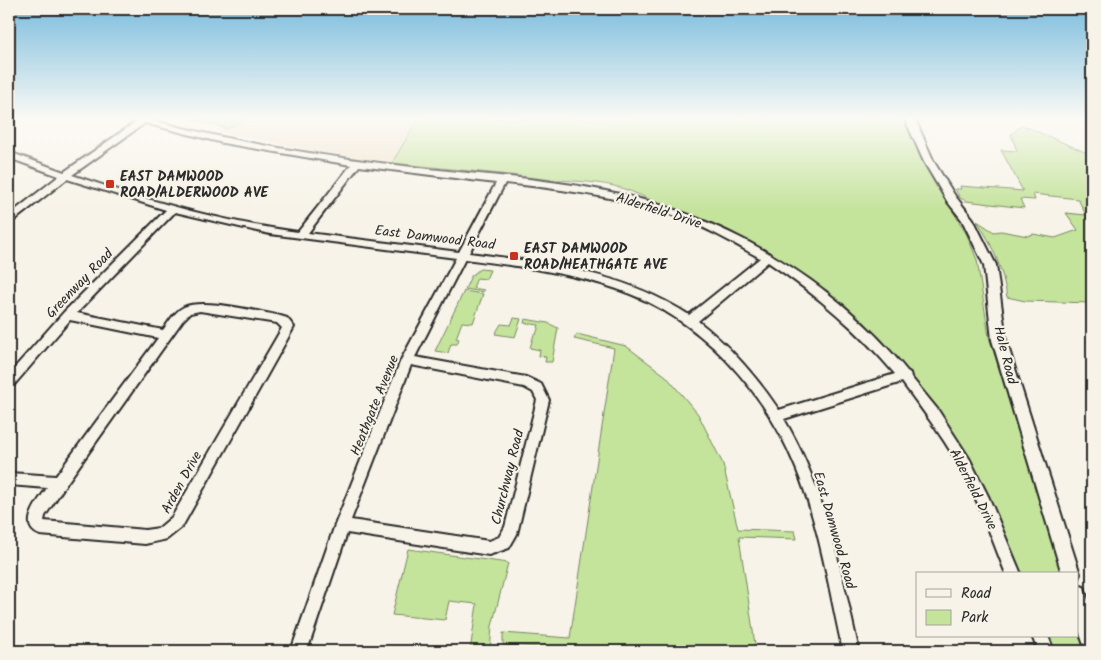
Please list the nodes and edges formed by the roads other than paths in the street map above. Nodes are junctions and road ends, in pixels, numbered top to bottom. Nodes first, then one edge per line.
1 (100, 150) edge
2 (267, 150) edge
3 (924, 150) edge
4 (9, 155) edge
5 (357, 163) junction
6 (66, 175) junction
7 (502, 180) junction
8 (173, 208) junction
9 (9, 220) edge
10 (301, 236) junction
11 (462, 255) junction
12 (768, 257) junction
13 (68, 315) junction
14 (690, 321) junction
15 (167, 335) junction
16 (407, 360) junction
17 (906, 376) junction
18 (9, 382) edge
19 (776, 416) junction
20 (9, 479) edge
21 (59, 483) junction
22 (342, 525) junction
23 (1013, 572) edge
24 (1070, 572) edge
25 (1078, 597) edge
26 (1041, 638) edge
27 (1092, 641) edge
28 (299, 651) edge
29 (851, 651) edge
30 (1046, 651) edge

1 - 6 street
2 - 5 street, Alderfield Drive
3 - 24 street, Hale Road
4 - 6 street, East Damwood Road
5 - 7 street, Alderfield Drive
5 - 10 street
6 - 8 street, East Damwood Road
6 - 9 street
7 - 11 street, Heathgate Avenue
7 - 12 street, Alderfield Drive
8 - 10 street, East Damwood Road
8 - 13 street, Greenway Road
10 - 11 street, East Damwood Road
11 - 14 street, East Damwood Road
11 - 16 street, Heathgate Avenue
12 - 14 street
12 - 17 street, Alderfield Drive
13 - 15 street
13 - 18 street, Greenway Road
14 - 19 street, East Damwood Road
15 - 21 street, Arden Drive
15 - 21 street, Arden Drive
16 - 22 street, Heathgate Avenue
16 - 22 street, Churchway Road
17 - 19 street
17 - 23 street, Alderfield Drive
19 - 29 street, East Damwood Road
20 - 21 street
22 - 28 street, Heathgate Avenue
25 - 27 street
26 - 30 street

